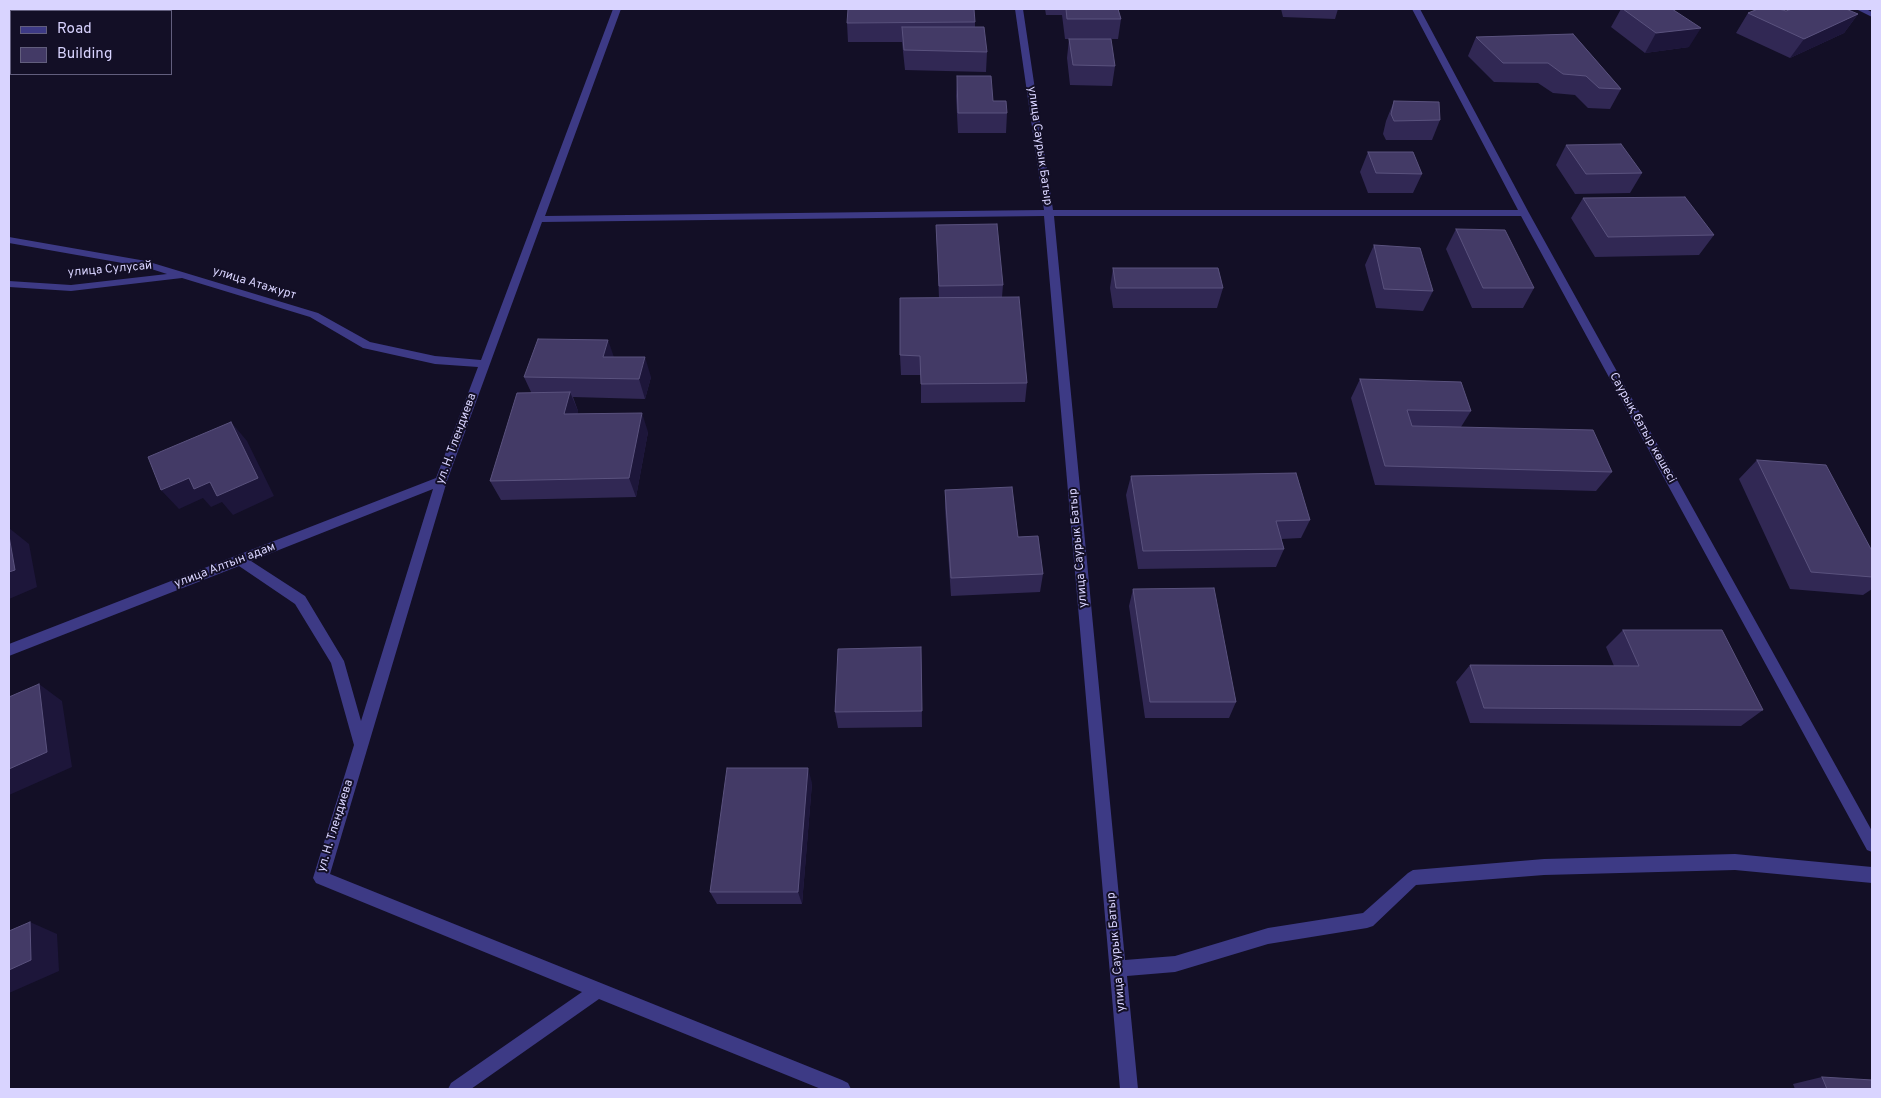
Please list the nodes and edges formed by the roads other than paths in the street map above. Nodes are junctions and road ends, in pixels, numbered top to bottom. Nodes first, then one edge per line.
1 (618, 9) edge
2 (1019, 9) edge
3 (1416, 9) edge
4 (1860, 9) edge
5 (1872, 14) edge
6 (1049, 213) junction
7 (1524, 213) junction
8 (540, 219) junction
9 (9, 240) edge
10 (184, 276) junction
11 (9, 284) edge
12 (485, 364) junction
13 (441, 481) junction
14 (240, 560) junction
15 (9, 650) edge
16 (361, 744) junction
17 (1872, 846) edge
18 (1872, 875) edge
19 (1118, 969) junction
20 (598, 990) junction
21 (457, 1089) edge
22 (842, 1089) edge
23 (1130, 1089) edge

1 - 8 street, ул. Н. Тлендиева
2 - 6 street, улица Саурык Батыр
3 - 7 street, Саурық батыр көшесі
4 - 5 street
6 - 7 street
6 - 8 street
6 - 19 street, улица Саурык Батыр
7 - 17 street, Саурық батыр көшесі
8 - 12 street, ул. Н. Тлендиева
9 - 10 street, улица Атажурт
10 - 11 street, улица Сулусай
10 - 12 street, улица Атажурт
12 - 13 street, ул. Н. Тлендиева
13 - 14 street, улица Алтын адам
13 - 16 street, ул. Н. Тлендиева
14 - 15 street, улица Алтын адам
14 - 16 street
16 - 20 street, ул. Н. Тлендиева
18 - 19 street
19 - 23 street, улица Саурык Батыр
20 - 21 street
20 - 22 street

